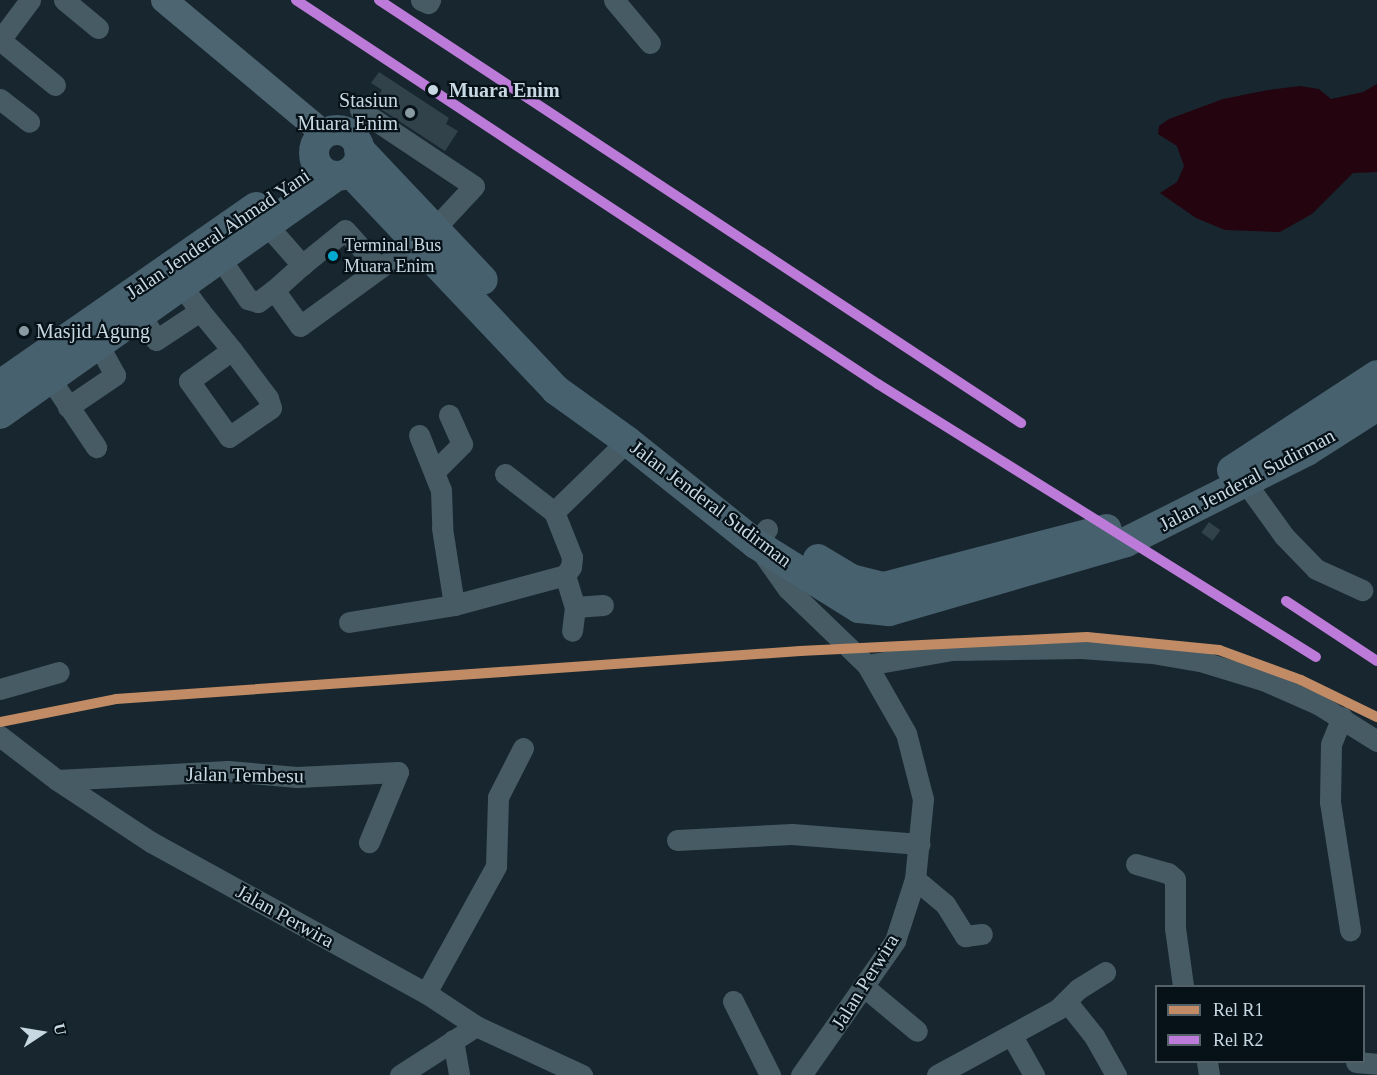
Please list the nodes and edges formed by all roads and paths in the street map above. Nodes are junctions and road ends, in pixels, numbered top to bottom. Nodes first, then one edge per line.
1 (30, 0) edge
2 (64, 0) edge
3 (164, 0) edge
4 (422, 0) edge
5 (430, 0) edge
6 (614, 0) edge
7 (98, 28) dead end
8 (0, 40) edge
9 (650, 43) dead end
10 (55, 85) dead end
11 (0, 99) edge
12 (360, 110) dead end
13 (29, 122) dead end
14 (324, 134) joint
15 (341, 166) junction
16 (266, 224) junction
17 (427, 235) junction
18 (220, 258) junction
19 (302, 265) junction
20 (379, 268) junction
21 (174, 276) junction
22 (274, 290) junction
23 (200, 311) junction
24 (141, 315) junction
25 (99, 346) junction
26 (232, 350) dead end
27 (1377, 375) edge
28 (51, 380) junction
29 (1, 403) edge
30 (1377, 406) edge
31 (68, 407) junction
32 (449, 415) dead end
33 (419, 435) dead end
34 (627, 441) junction
35 (96, 447) dead end
36 (436, 470) junction
37 (505, 474) dead end
38 (1240, 476) junction
39 (554, 512) junction
40 (762, 537) junction
41 (565, 575) junction
42 (1362, 590) dead end
43 (603, 605) dead end
44 (453, 606) junction
45 (575, 607) junction
46 (349, 622) dead end
47 (572, 631) dead end
48 (867, 665) junction
49 (59, 672) dead end
50 (0, 689) edge
51 (1342, 717) junction
52 (0, 736) edge
53 (1377, 741) edge
54 (523, 748) dead end
55 (57, 780) junction
56 (677, 840) dead end
57 (369, 842) dead end
58 (920, 844) junction
59 (1136, 864) dead end
60 (915, 879) junction
61 (1350, 930) dead end
62 (982, 934) dead end
63 (1105, 972) dead end
64 (1183, 985) edge
65 (863, 986) junction
66 (426, 993) junction
67 (733, 1001) dead end
68 (1066, 1001) junction
69 (476, 1026) junction
70 (917, 1031) dead end
71 (1012, 1036) junction
72 (453, 1040) junction
73 (943, 1074) edge
74 (400, 1075) edge
75 (459, 1075) edge
76 (582, 1075) edge
77 (770, 1075) edge
78 (801, 1075) edge
79 (1034, 1075) edge
80 (1116, 1075) edge

1 - 8 street
2 - 7 street
3 - 14 main road
4 - 5 street
6 - 9 street
8 - 10 street
11 - 13 street
12 - 17 street
14 - 15 highway, Jalan Jenderal Sudirman
15 - 16 highway, Jalan Jenderal Ahmad Yani
15 - 17 highway, Jalan Jenderal Sudirman
15 - 21 highway, Jalan Jenderal Ahmad Yani
16 - 18 highway, Jalan Jenderal Ahmad Yani
16 - 19 street
17 - 20 street
17 - 34 highway, Jalan Jenderal Sudirman
17 - 40 highway, Jalan Jenderal Sudirman
18 - 21 highway, Jalan Jenderal Ahmad Yani
18 - 22 street
19 - 20 street
19 - 22 street
20 - 22 street
21 - 23 street
21 - 24 highway, Jalan Jenderal Ahmad Yani
21 - 29 highway, Jalan Jenderal Ahmad Yani
23 - 24 street
23 - 26 street
24 - 25 highway, Jalan Jenderal Ahmad Yani
25 - 28 highway, Jalan Jenderal Ahmad Yani
25 - 31 street
27 - 38 highway, Jalan Jenderal Sudirman
28 - 29 highway, Jalan Jenderal Ahmad Yani
28 - 31 street
30 - 38 highway, Jalan Jenderal Sudirman
31 - 35 street
32 - 36 street
33 - 36 street
34 - 39 street
34 - 40 highway, Jalan Jenderal Sudirman
36 - 44 street
37 - 39 street
38 - 40 highway, Jalan Jenderal Sudirman
38 - 42 street
39 - 41 street
40 - 48 street, Jalan Perwira
41 - 44 street
41 - 45 street
43 - 45 street
44 - 46 street
45 - 47 street
48 - 51 street
48 - 58 street, Jalan Perwira
49 - 50 street
51 - 53 street
51 - 61 street
52 - 55 street, Jalan Perwira
54 - 66 street
55 - 57 street, Jalan Tembesu
55 - 66 street, Jalan Perwira
56 - 58 street
58 - 60 street, Jalan Perwira
59 - 64 street
60 - 62 street
60 - 65 street, Jalan Perwira
63 - 68 street
65 - 70 street
65 - 78 street, Jalan Perwira
66 - 69 street, Jalan Perwira
67 - 77 street
68 - 71 street
68 - 80 street
69 - 72 street
69 - 76 street, Jalan Perwira
71 - 73 street
71 - 79 street
72 - 74 street
72 - 75 street

